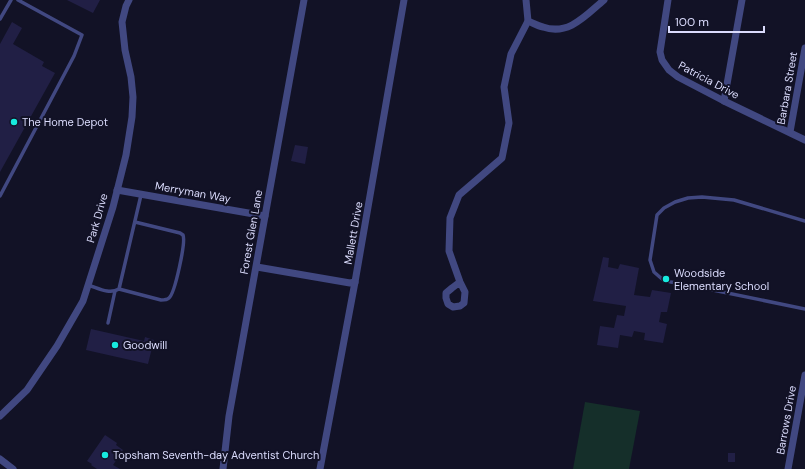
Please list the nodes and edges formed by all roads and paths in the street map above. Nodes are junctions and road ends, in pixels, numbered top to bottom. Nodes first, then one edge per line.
1 (11, 0) edge
2 (18, 0) edge
3 (128, 0) edge
4 (304, 0) edge
5 (404, 0) edge
6 (526, 0) edge
7 (604, 0) edge
8 (667, 0) edge
9 (742, 0) edge
10 (0, 19) edge
11 (528, 21) junction
12 (805, 48) edge
13 (724, 101) junction
14 (790, 132) junction
15 (805, 140) edge
16 (117, 190) junction
17 (141, 194) junction
18 (0, 196) edge
19 (265, 216) junction
20 (805, 221) edge
21 (135, 222) junction
22 (256, 267) junction
23 (355, 282) junction
24 (460, 282) dead end
25 (88, 285) junction
26 (117, 290) junction
27 (805, 309) edge
28 (108, 323) dead end
29 (805, 374) edge
30 (0, 416) edge
31 (0, 459) edge
32 (13, 469) edge
33 (223, 469) edge
34 (320, 469) edge
35 (788, 469) edge

1 - 10 lane
2 - 18 lane
3 - 16 street, Park Drive
4 - 19 street, Forest Glen Lane
5 - 23 street, Mallett Drive
6 - 11 street
7 - 11 street
8 - 13 street, Patricia Drive
9 - 13 street
11 - 24 street
12 - 14 street, Barbara Street
13 - 14 street, Patricia Drive
14 - 15 street, Patricia Drive
16 - 17 street, Merryman Way
16 - 25 street, Park Drive
17 - 19 street, Merryman Way
17 - 21 lane
19 - 22 street, Forest Glen Lane
20 - 27 lane
21 - 26 lane
21 - 26 lane
22 - 23 street
22 - 33 street, Forest Glen Lane
23 - 34 street, Mallett Drive
25 - 26 lane
25 - 30 street, Park Drive
26 - 28 lane
29 - 35 street, Barrows Drive
31 - 32 street

